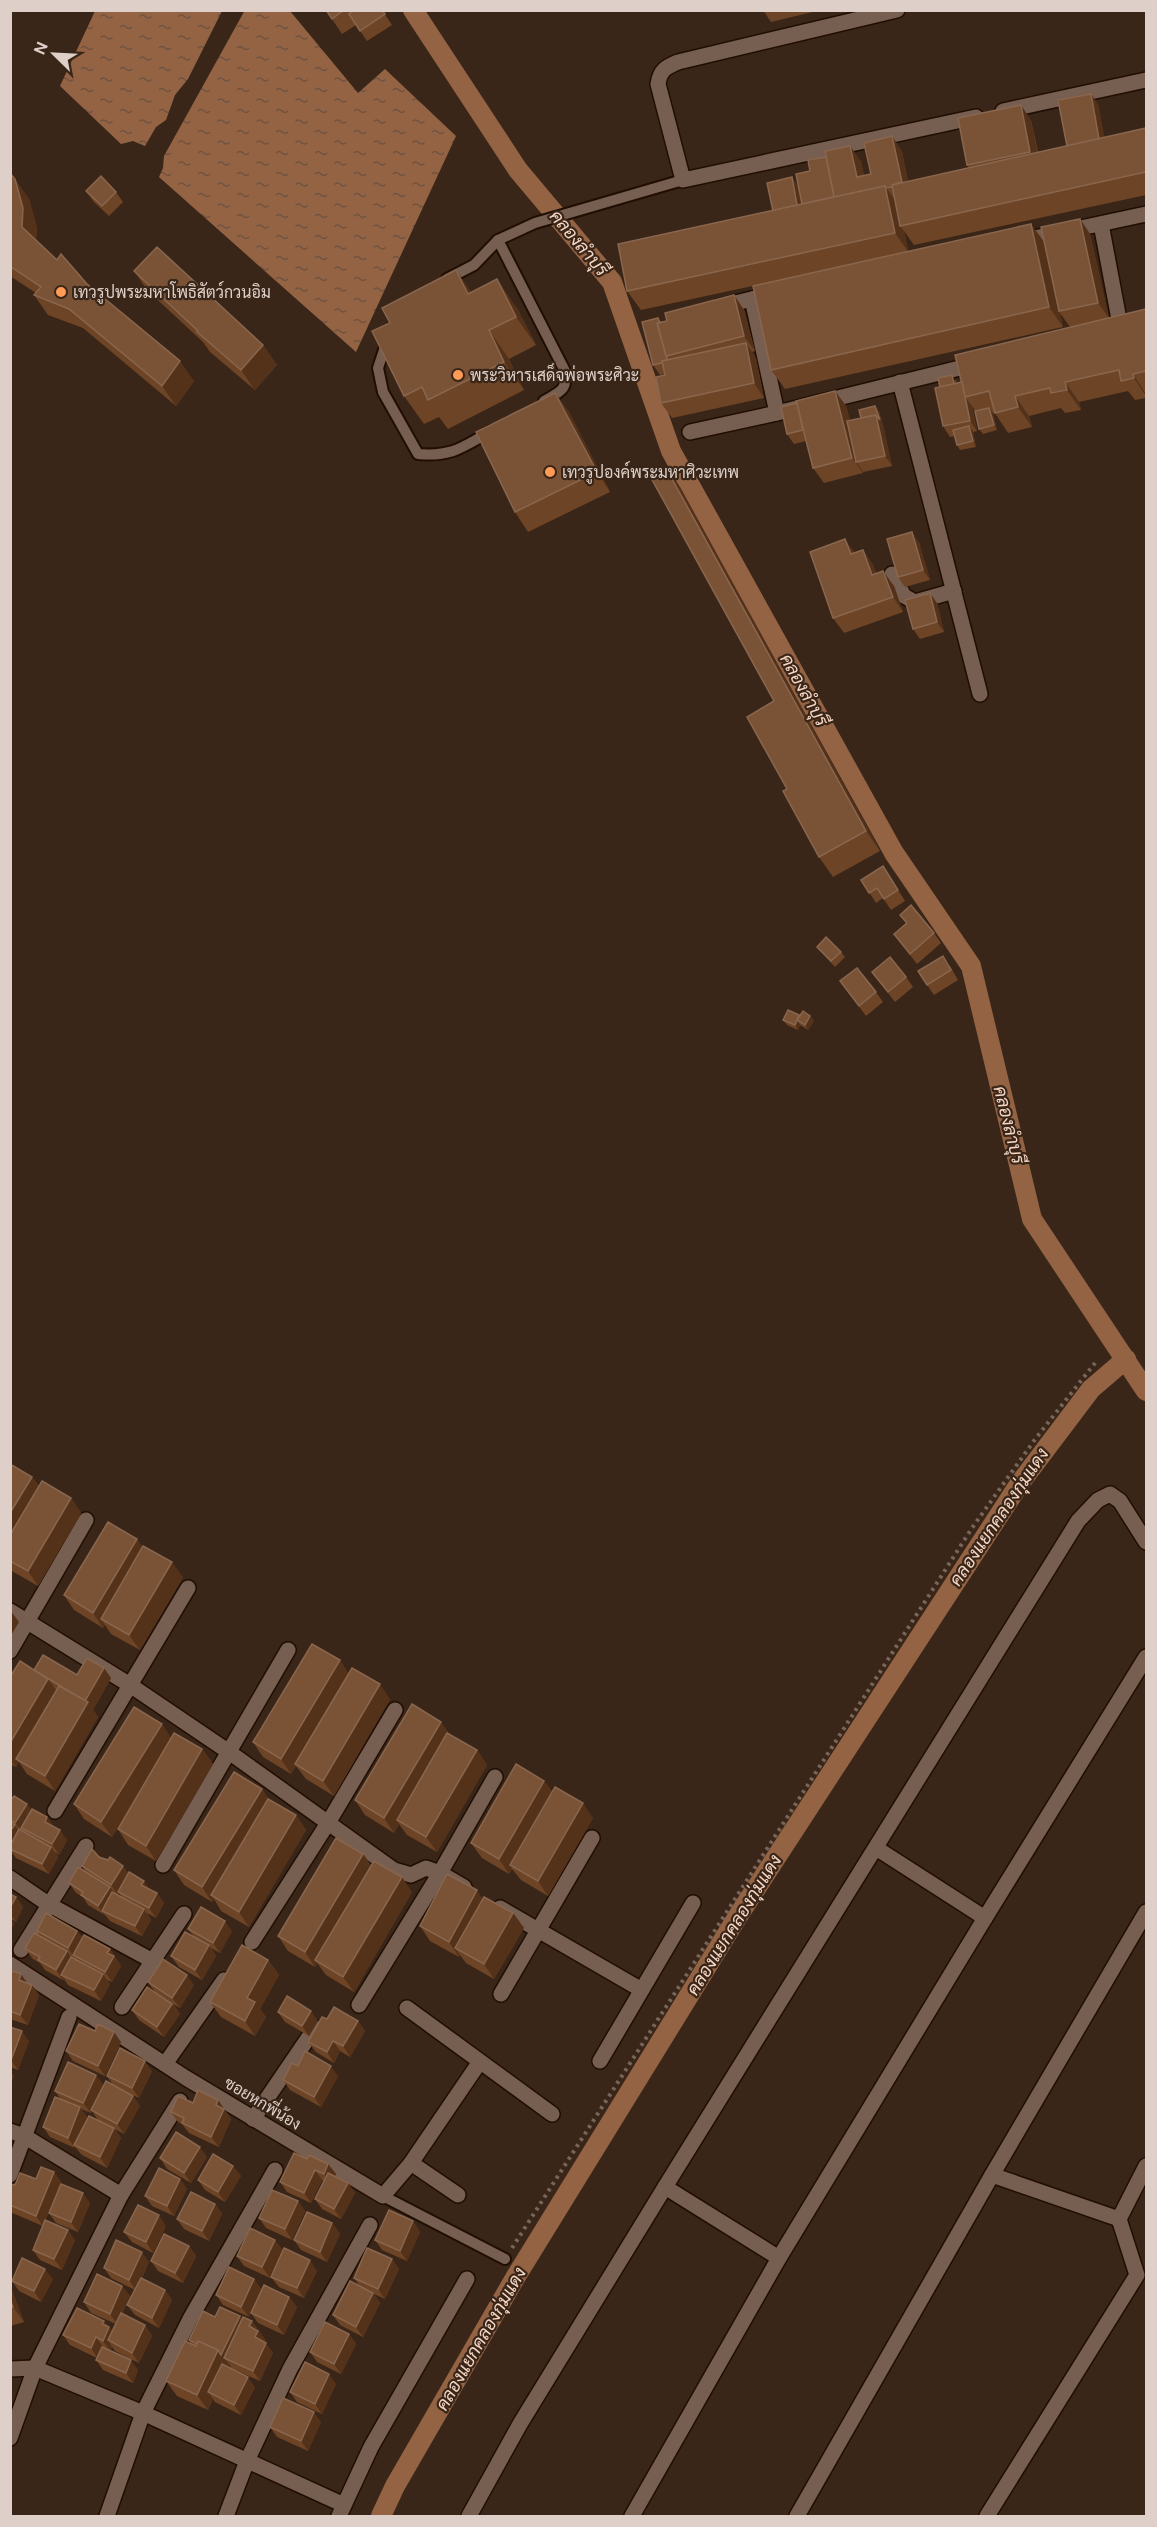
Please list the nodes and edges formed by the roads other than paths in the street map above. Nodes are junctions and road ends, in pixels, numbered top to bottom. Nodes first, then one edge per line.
1 (897, 10) edge
2 (1146, 80) edge
3 (683, 180) junction
4 (1146, 214) edge
5 (1101, 224) junction
6 (498, 240) junction
7 (1008, 244) edge
8 (432, 287) edge
9 (787, 291) edge
10 (752, 299) junction
11 (699, 311) edge
12 (392, 326) edge
13 (1138, 326) edge
14 (993, 360) edge
15 (900, 382) junction
16 (538, 405) edge
17 (777, 413) junction
18 (501, 426) edge
19 (690, 432) dead end
20 (892, 574) edge
21 (954, 591) junction
22 (980, 694) dead end
23 (86, 1520) dead end
24 (1146, 1542) edge
25 (188, 1588) dead end
26 (10, 1611) edge
27 (28, 1622) junction
28 (288, 1650) dead end
29 (10, 1651) edge
30 (1146, 1657) edge
31 (130, 1685) junction
32 (395, 1710) dead end
33 (229, 1752) junction
34 (495, 1777) dead end
35 (55, 1811) dead end
36 (328, 1823) junction
37 (592, 1838) dead end
38 (86, 1846) dead end
39 (876, 1848) junction
40 (163, 1865) dead end
41 (440, 1873) junction
42 (10, 1878) edge
43 (693, 1903) dead end
44 (48, 1904) junction
45 (1146, 1912) edge
46 (184, 1914) dead end
47 (985, 1918) junction
48 (537, 1929) junction
49 (252, 1942) dead end
50 (21, 1950) dead end
51 (152, 1960) junction
52 (10, 1964) edge
53 (224, 1980) edge
54 (640, 1989) junction
55 (501, 1994) dead end
56 (359, 2005) dead end
57 (122, 2007) dead end
58 (407, 2008) dead end
59 (69, 2017) dead end
60 (315, 2028) edge
61 (600, 2061) dead end
62 (479, 2063) junction
63 (165, 2064) junction
64 (180, 2101) edge
65 (552, 2114) dead end
66 (253, 2119) junction
67 (17, 2134) edge
68 (411, 2163) junction
69 (1146, 2166) edge
70 (275, 2170) dead end
71 (10, 2175) edge
72 (992, 2175) junction
73 (664, 2187) junction
74 (121, 2194) junction
75 (458, 2194) dead end
76 (383, 2196) junction
77 (1119, 2218) junction
78 (370, 2225) dead end
79 (779, 2258) junction
80 (505, 2259) road end
81 (1142, 2275) edge
82 (467, 2279) dead end
83 (35, 2368) junction
84 (10, 2369) edge
85 (143, 2413) junction
86 (10, 2439) edge
87 (247, 2461) junction
88 (341, 2511) edge
89 (107, 2517) edge
90 (226, 2517) edge
91 (468, 2517) edge
92 (632, 2517) edge
93 (797, 2517) edge
94 (987, 2517) edge

1 - 3 street
2 - 3 street
3 - 6 lane
4 - 5 street
5 - 7 street
5 - 13 street
6 - 8 lane
6 - 16 lane
9 - 10 street
10 - 11 street
10 - 17 street
12 - 18 lane
14 - 15 street
15 - 17 street
15 - 21 street
17 - 19 street
20 - 21 street
21 - 22 street
23 - 27 street
24 - 39 street
25 - 31 street
26 - 27 street
27 - 29 street
27 - 31 street
28 - 33 street
30 - 47 street
31 - 33 street
31 - 35 street
32 - 36 street
33 - 36 street
33 - 40 street
34 - 41 street
36 - 41 street
36 - 49 street
37 - 48 street
38 - 44 street
39 - 47 street
39 - 73 street
41 - 48 street
41 - 56 street
42 - 44 street
43 - 54 street
44 - 50 street
44 - 51 street
45 - 72 street
46 - 51 street
47 - 79 street
48 - 54 street
48 - 55 street
51 - 57 street
52 - 63 street, ซอยหกพี่น้อง
53 - 63 street
54 - 61 street
58 - 62 street
59 - 67 street
60 - 66 street
62 - 65 street
62 - 68 street
63 - 66 street, ซอยหกพี่น้อง
64 - 74 street
66 - 76 street, ซอยหกพี่น้อง
67 - 71 street
67 - 74 street
68 - 75 street
68 - 76 street
69 - 77 street
70 - 85 street
72 - 77 street
72 - 93 street
73 - 79 street
73 - 91 street
74 - 83 street
76 - 80 lane, ซอยหกพี่น้อง
77 - 81 street
78 - 87 street
79 - 92 street
81 - 94 street
82 - 88 street
83 - 84 street
83 - 85 street
83 - 86 street
85 - 87 street
85 - 89 street
87 - 88 street
87 - 90 street

